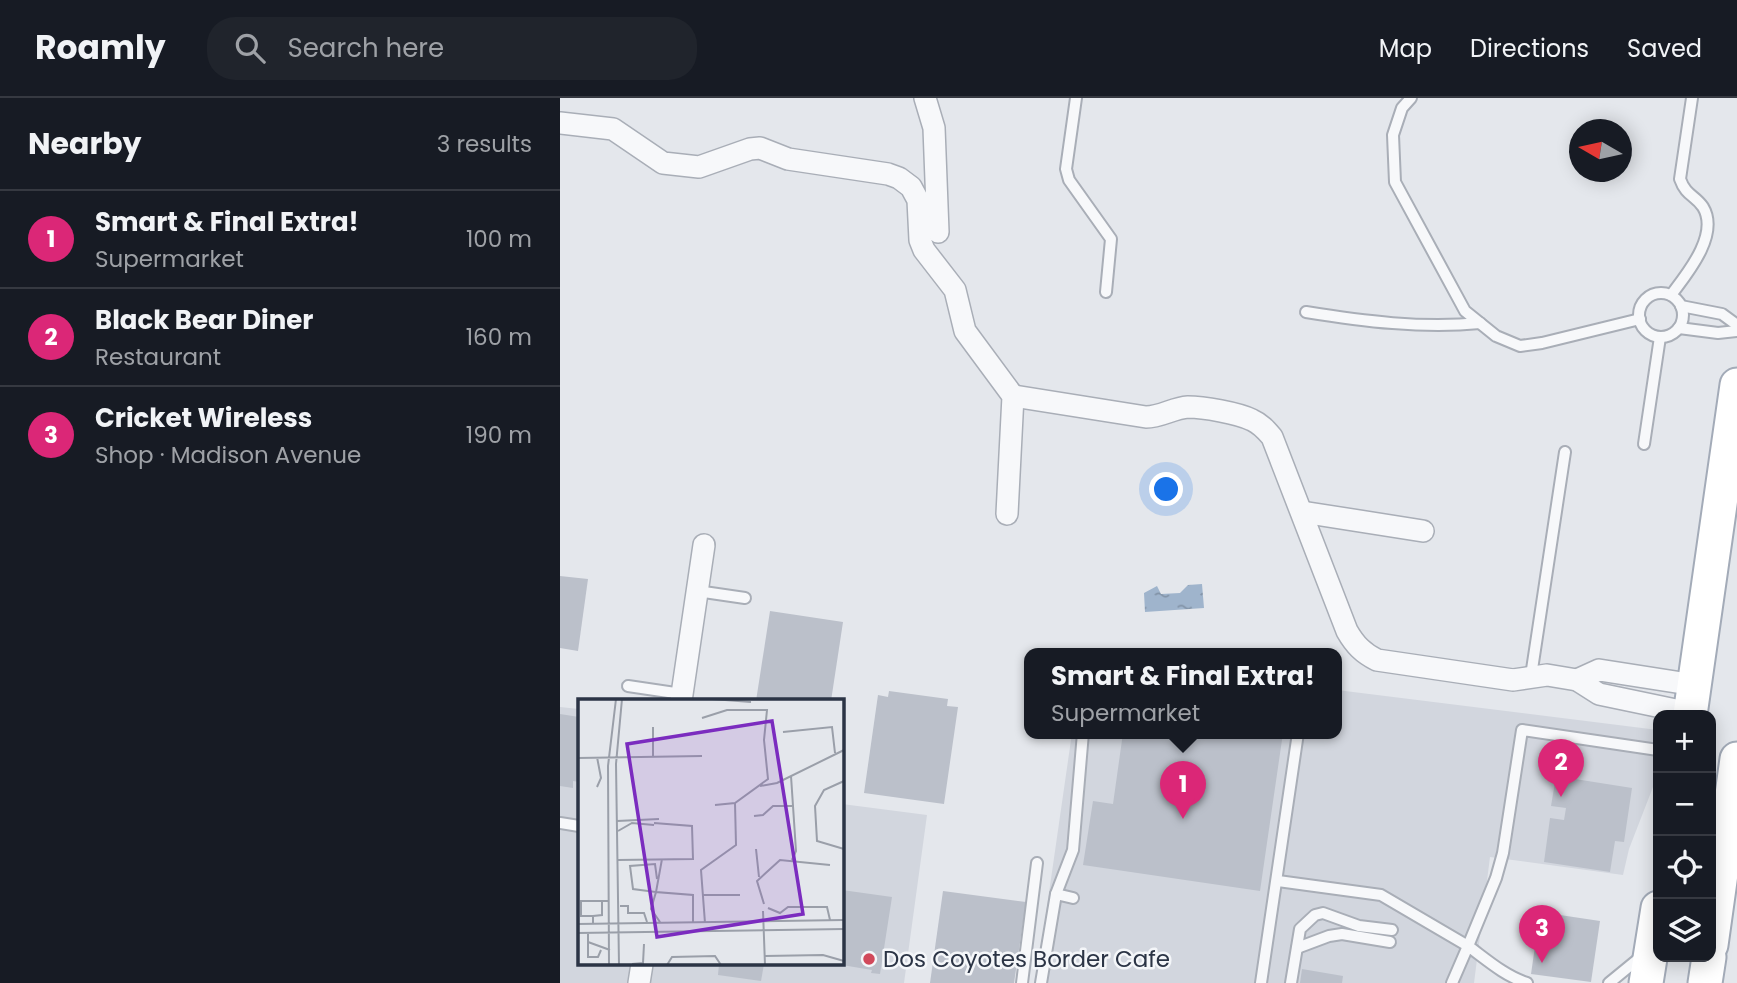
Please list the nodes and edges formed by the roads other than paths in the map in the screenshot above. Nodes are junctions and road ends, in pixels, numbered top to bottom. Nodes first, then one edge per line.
1 (925, 98) edge
2 (1076, 98) edge
3 (1393, 98) edge
4 (1411, 98) edge
5 (1692, 98) edge
6 (1402, 108) junction
7 (560, 123) edge
8 (938, 232) dead end
9 (1106, 292) dead end
10 (1671, 295) junction
11 (1681, 306) junction
12 (1306, 312) dead end
13 (1640, 319) junction
14 (1480, 323) junction
15 (1737, 325) edge
16 (1679, 328) junction
17 (1737, 331) edge
18 (1660, 337) junction
19 (1737, 385) edge
20 (1013, 396) junction
21 (1644, 444) dead end
22 (1565, 452) dead end
23 (1301, 512) junction
24 (1007, 514) dead end
25 (1423, 531) dead end
26 (704, 545) dead end
27 (697, 591) junction
28 (745, 598) dead end
29 (1531, 676) junction
30 (628, 686) dead end
31 (682, 697) edge
32 (1692, 705) edge
33 (1082, 739) edge
34 (1297, 739) edge
35 (1653, 749) edge
36 (1737, 759) edge
37 (560, 823) edge
38 (578, 826) edge
39 (1037, 863) dead end
40 (1278, 881) junction
41 (1056, 894) junction
42 (1073, 898) dead end
43 (1716, 909) edge
44 (1653, 940) edge
45 (1468, 946) junction
46 (1652, 947) junction
47 (1297, 948) junction
48 (1708, 962) edge
49 (642, 965) edge
50 (640, 983) edge
51 (1022, 983) edge
52 (1041, 983) edge
53 (1261, 983) edge
54 (1291, 983) edge
55 (1452, 983) edge
56 (1527, 983) edge
57 (1609, 983) edge
58 (1646, 983) edge
59 (1706, 983) edge

1 - 8 street
2 - 9 lane
3 - 6 lane
4 - 6 lane
5 - 10 lane
6 - 14 lane
7 - 20 street
10 - 11 lane
10 - 13 lane
11 - 15 lane
11 - 16 lane
12 - 14 lane
13 - 14 lane
13 - 18 lane
16 - 17 lane
16 - 18 lane
18 - 21 lane
19 - 32 main road
20 - 23 street
20 - 24 street
22 - 29 lane
23 - 25 street
23 - 29 street
26 - 27 street
27 - 28 lane
27 - 31 street
29 - 32 street
30 - 31 lane
33 - 41 lane
34 - 40 lane
35 - 45 lane
36 - 43 main road
37 - 38 lane
39 - 51 lane
40 - 45 lane
40 - 53 lane
41 - 42 lane
41 - 52 lane
44 - 46 main road
45 - 55 lane
45 - 56 lane
46 - 57 lane
46 - 58 main road
47 - 47 lane
47 - 54 lane
48 - 59 main road
49 - 50 street

